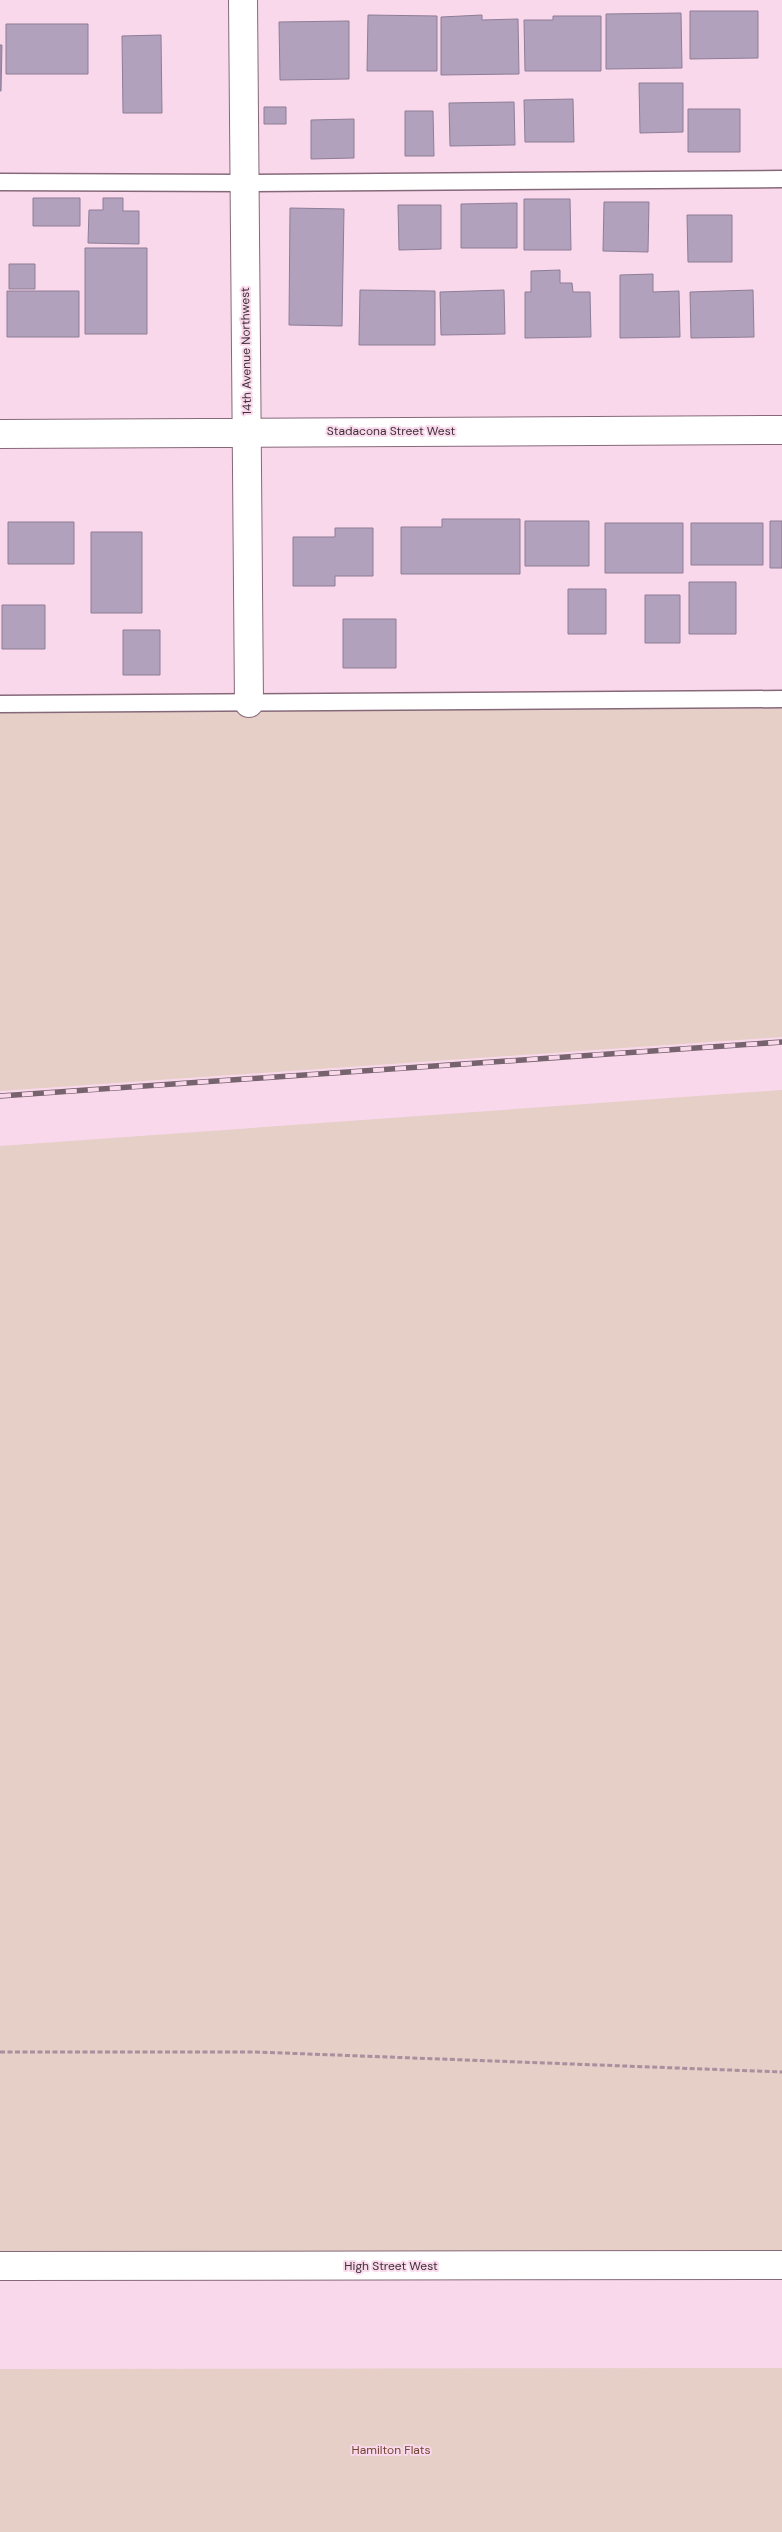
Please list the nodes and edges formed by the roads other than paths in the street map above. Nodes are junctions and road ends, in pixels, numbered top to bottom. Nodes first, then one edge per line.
1 (243, 0) edge
2 (782, 179) edge
3 (0, 182) edge
4 (244, 183) junction
5 (782, 430) edge
6 (248, 432) junction
7 (0, 434) edge
8 (782, 699) edge
9 (249, 703) junction
10 (0, 704) edge
11 (0, 2266) edge
12 (782, 2266) edge

1 - 4 street, 14th Avenue Northwest
2 - 4 lane
3 - 4 lane
4 - 6 street, 14th Avenue Northwest
5 - 6 street, Stadacona Street West
6 - 7 street, Stadacona Street West
6 - 9 street, 14th Avenue Northwest
8 - 9 lane
9 - 10 lane
11 - 12 street, High Street West

